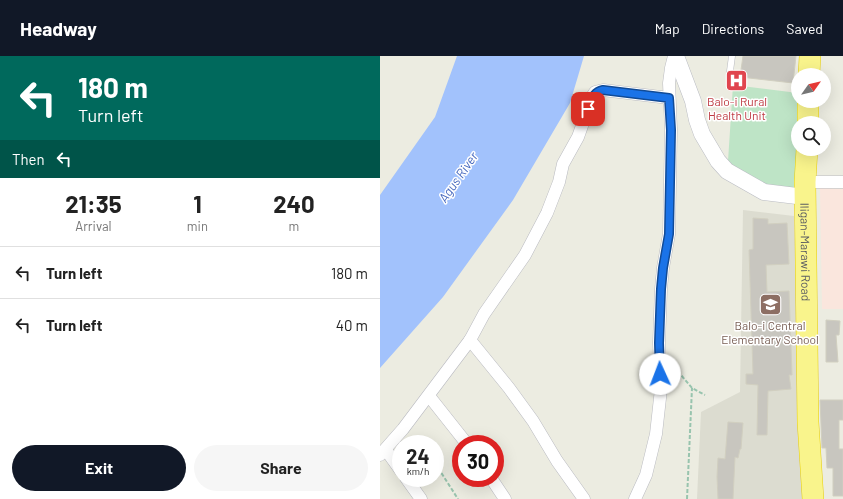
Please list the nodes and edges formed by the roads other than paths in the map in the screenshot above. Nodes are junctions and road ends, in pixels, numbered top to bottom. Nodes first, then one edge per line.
1 (675, 56) edge
2 (732, 56) edge
3 (810, 56) edge
4 (810, 68) edge
5 (730, 71) dead end
6 (669, 98) junction
7 (807, 156) edge
8 (843, 182) edge
9 (805, 190) junction
10 (470, 340) junction
11 (429, 396) junction
12 (460, 435) edge
13 (383, 452) edge
14 (392, 462) edge
15 (412, 487) edge
16 (497, 487) edge
17 (421, 499) edge
18 (505, 499) edge
19 (584, 499) edge
20 (634, 499) edge
21 (813, 499) edge

1 - 6 street
1 - 9 street
2 - 5 lane
3 - 4 highway
6 - 10 street
6 - 20 street
7 - 9 highway, Iligan-Marawi Road
8 - 9 street
9 - 21 highway, Iligan-Marawi Road
10 - 11 street
10 - 19 street
11 - 12 street
11 - 13 street
13 - 14 street
15 - 17 street
16 - 18 street

